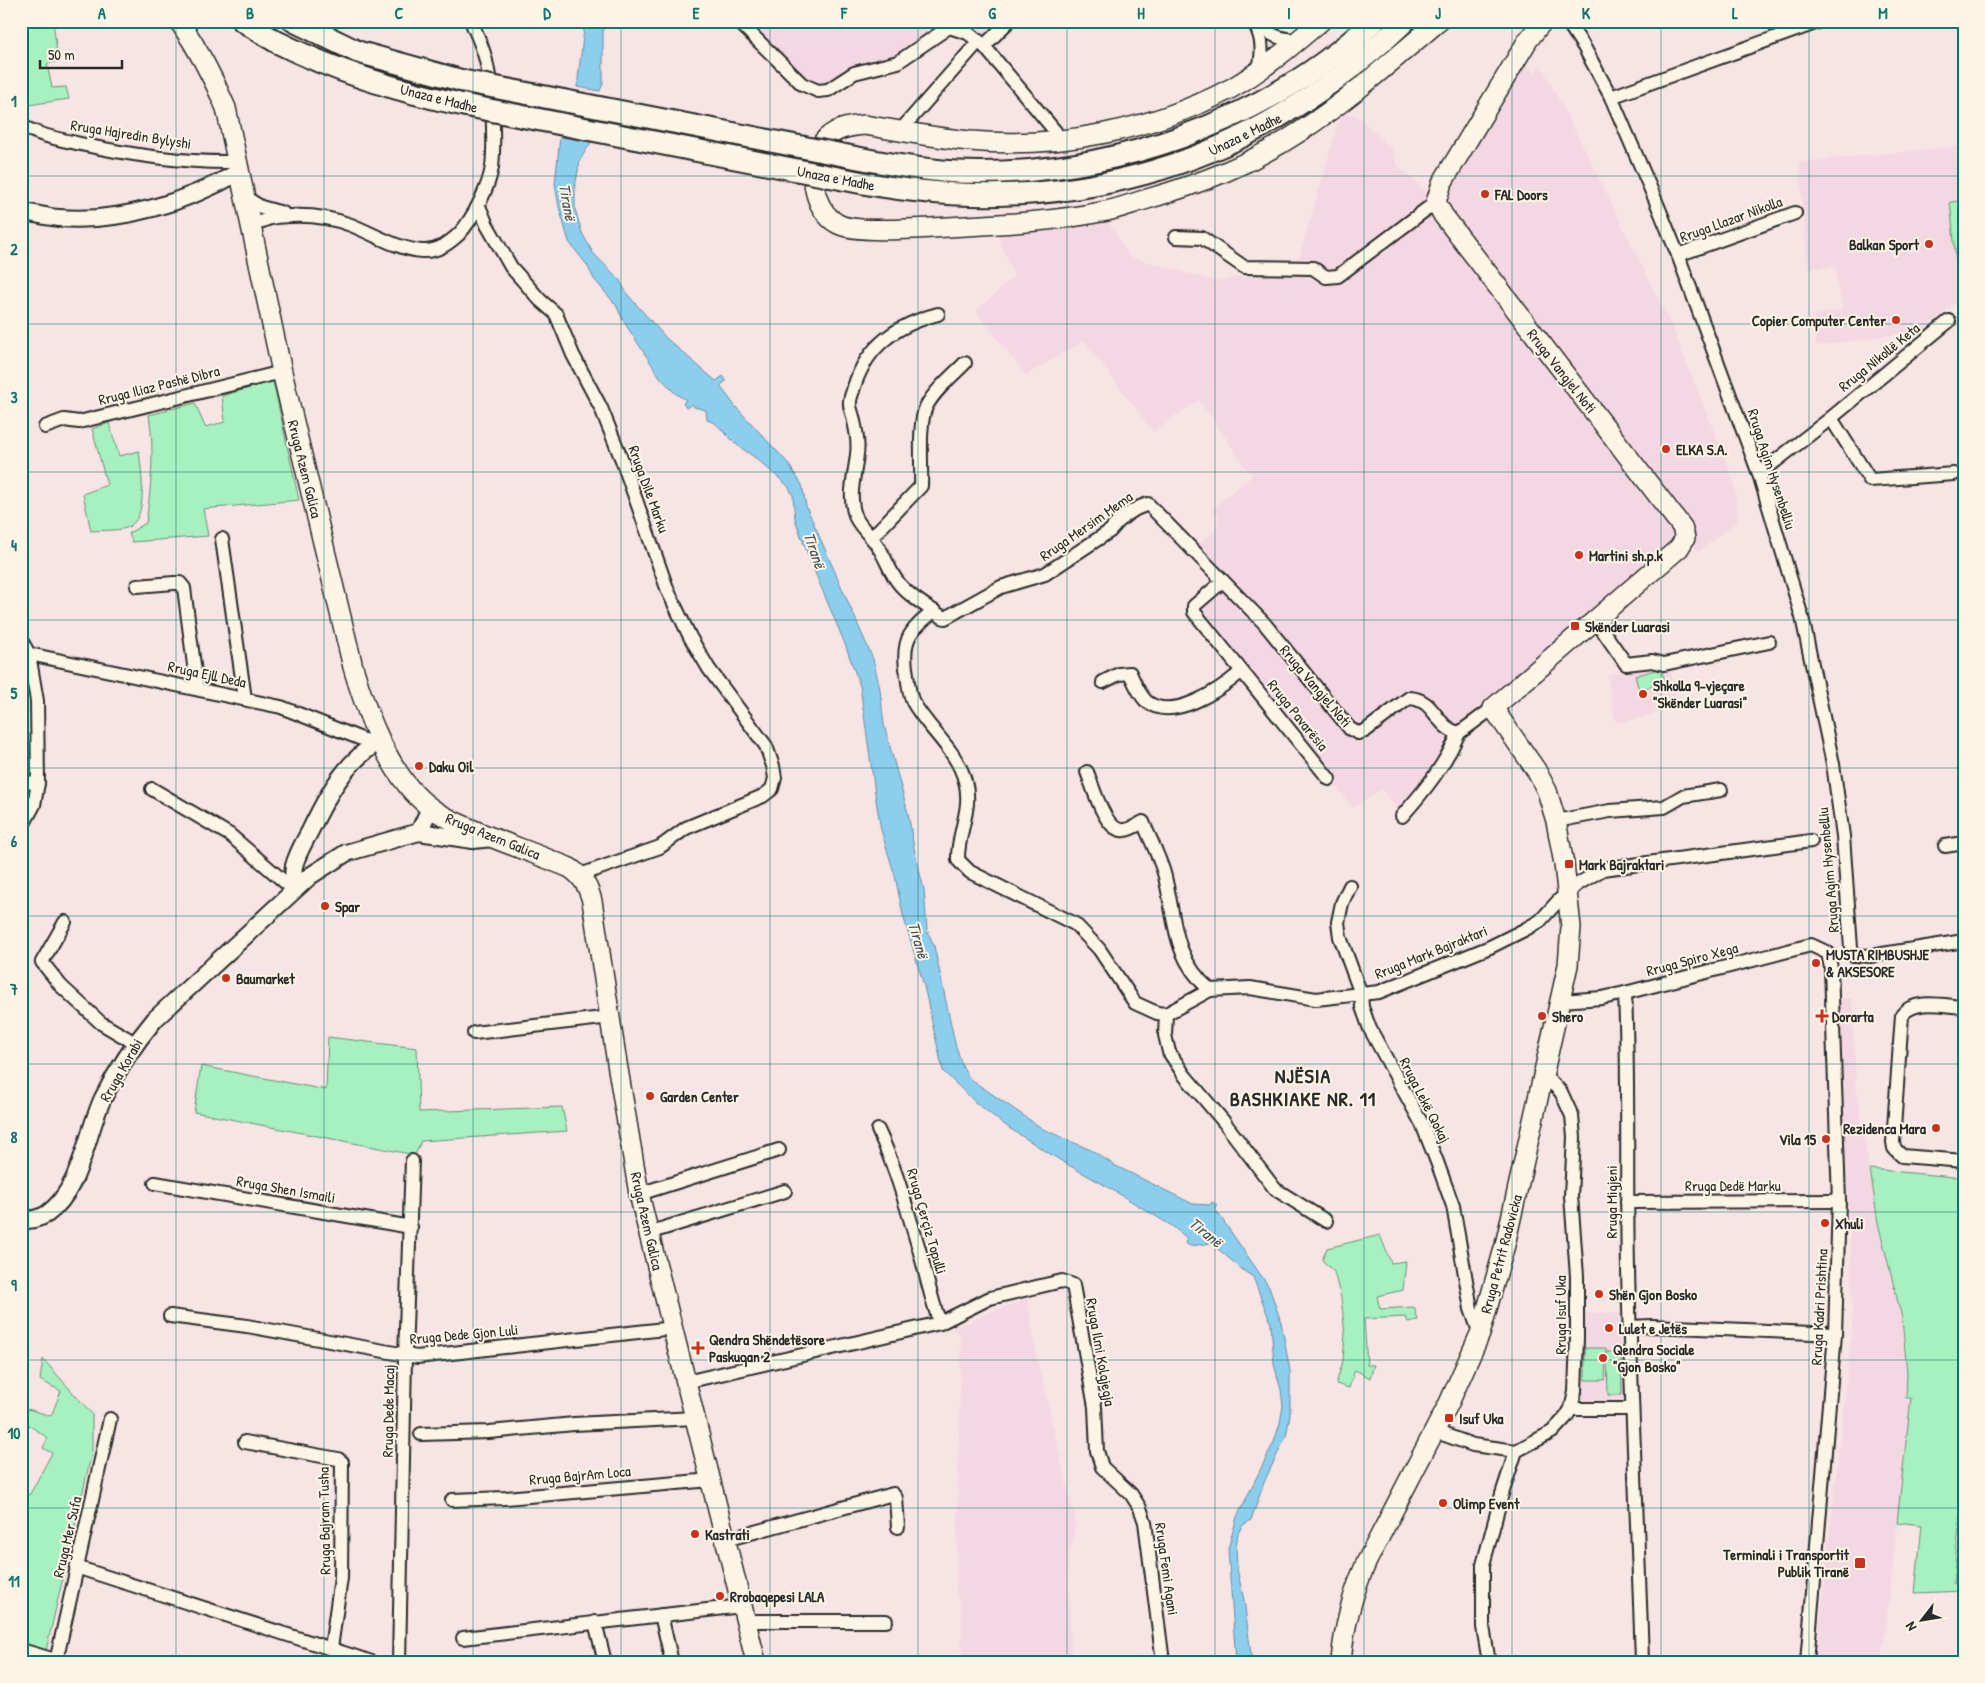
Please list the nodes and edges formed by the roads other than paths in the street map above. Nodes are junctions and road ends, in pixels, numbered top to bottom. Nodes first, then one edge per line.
1 (179, 21) edge
2 (243, 21) edge
3 (294, 21) edge
4 (471, 21) edge
5 (738, 21) edge
6 (1009, 21) edge
7 (1253, 21) edge
8 (1320, 21) edge
9 (1374, 21) edge
10 (1405, 21) edge
11 (1439, 21) edge
12 (1543, 21) edge
13 (1567, 21) edge
14 (1821, 21) edge
15 (1299, 40) junction
16 (982, 44) junction
17 (1259, 69) junction
18 (1611, 97) junction
19 (21, 125) edge
20 (900, 131) junction
21 (1060, 141) junction
22 (238, 167) junction
23 (245, 197) junction
24 (1436, 202) junction
25 (478, 206) junction
26 (21, 212) edge
27 (1795, 214) dead end
28 (306, 216) junction
29 (252, 230) junction
30 (1176, 238) dead end
31 (1678, 255) junction
32 (938, 314) dead end
33 (1949, 321) dead end
34 (965, 364) dead end
35 (282, 372) junction
36 (1831, 418) junction
37 (45, 427) dead end
38 (1759, 474) junction
39 (1954, 474) dead end
40 (1148, 504) joint
41 (872, 537) junction
42 (222, 539) dead end
43 (1223, 581) junction
44 (137, 586) dead end
45 (934, 611) junction
46 (1596, 621) junction
47 (21, 640) edge
48 (1769, 642) dead end
49 (29, 654) junction
50 (1241, 672) junction
51 (1103, 682) dead end
52 (197, 688) junction
53 (245, 698) junction
54 (1493, 708) junction
55 (1459, 733) junction
56 (377, 742) junction
57 (1087, 772) dead end
58 (1329, 779) dead end
59 (21, 782) edge
60 (38, 783) junction
61 (152, 788) dead end
62 (1721, 790) dead end
63 (430, 808) junction
64 (1402, 816) dead end
65 (1556, 821) junction
66 (21, 829) edge
67 (419, 832) junction
68 (494, 838) junction
69 (1811, 841) dead end
70 (1964, 843) edge
71 (1944, 846) dead end
72 (580, 875) junction
73 (1350, 886) dead end
74 (294, 890) junction
75 (1567, 894) junction
76 (65, 922) dead end
77 (1964, 941) edge
78 (1828, 953) joint
79 (1210, 990) junction
80 (1361, 994) junction
81 (1625, 994) junction
82 (1561, 1001) junction
83 (1964, 1007) edge
84 (1166, 1014) junction
85 (611, 1017) junction
86 (474, 1033) dead end
87 (135, 1043) junction
88 (1543, 1074) junction
89 (878, 1130) dead end
90 (780, 1150) dead end
91 (412, 1161) dead end
92 (1964, 1161) edge
93 (155, 1182) dead end
94 (785, 1191) dead end
95 (639, 1194) junction
96 (1626, 1202) junction
97 (1839, 1202) junction
98 (21, 1221) edge
99 (1326, 1221) dead end
100 (411, 1227) junction
101 (648, 1233) junction
102 (170, 1316) dead end
103 (940, 1323) junction
104 (1629, 1327) junction
105 (673, 1328) junction
106 (1480, 1334) junction
107 (1835, 1334) junction
108 (405, 1356) junction
109 (686, 1382) junction
110 (1571, 1409) junction
111 (1632, 1409) junction
112 (695, 1418) junction
113 (110, 1419) dead end
114 (1434, 1431) junction
115 (421, 1434) dead end
116 (244, 1442) dead end
117 (1516, 1451) junction
118 (1102, 1467) joint
119 (711, 1480) junction
120 (452, 1500) dead end
121 (898, 1527) dead end
122 (726, 1540) junction
123 (76, 1568) junction
124 (744, 1613) junction
125 (661, 1615) junction
126 (886, 1621) dead end
127 (595, 1622) junction
128 (463, 1638) dead end
129 (331, 1648) junction
130 (21, 1652) edge
131 (55, 1662) edge
132 (372, 1662) edge
133 (399, 1662) edge
134 (605, 1662) edge
135 (672, 1662) edge
136 (756, 1662) edge
137 (1162, 1662) edge
138 (1341, 1662) edge
139 (1489, 1662) edge
140 (1642, 1662) edge
141 (1807, 1662) edge

1 - 22 main road, Rruga Azem Galica
2 - 10 highway, Unaza e Madhe, bridge
3 - 9 highway, Unaza e Madhe, bridge
4 - 25 street
5 - 16 street
6 - 16 street
7 - 15 street
7 - 17 street
8 - 15 main road
11 - 20 main road
12 - 24 main road
13 - 18 street, Rruga Agim Hysenbelliu
14 - 18 street
15 - 17 main road
16 - 20 street
16 - 21 street
17 - 21 main road
18 - 31 street, Rruga Agim Hysenbelliu
19 - 22 street, Rruga Hajredin Bylyshi
20 - 21 main road
22 - 23 main road, Rruga Azem Galica
22 - 26 street
23 - 28 street
23 - 29 main road, Rruga Azem Galica
24 - 30 street
24 - 46 main road, Rruga Vangjel Noti
25 - 28 street
25 - 72 street, Rruga Dile Marku
27 - 31 street, Rruga Llazar Nikolla
28 - 29 street
29 - 35 main road, Rruga Azem Galica
31 - 38 street, Rruga Agim Hysenbelliu
32 - 41 street
33 - 36 street, Rruga Nikollë Keta
34 - 41 street
35 - 37 street, Rruga Iliaz Pashë Dibra
35 - 56 main road, Rruga Azem Galica
36 - 38 street, Rruga Nikollë Keta
36 - 39 street
38 - 77 street, Rruga Agim Hysenbelliu
40 - 43 street, Rruga Vangjel Noti
40 - 45 street, Rruga Mersim Mema
41 - 45 street
42 - 53 street
43 - 50 street, Rruga Pavarësia
43 - 55 street, Rruga Vangjel Noti
44 - 52 street
45 - 84 street
46 - 48 street
46 - 54 main road, Rruga Vangjel Noti
47 - 49 street
49 - 52 street, Rruga Ejll Deda
49 - 60 street
50 - 51 street
50 - 58 street, Rruga Pavarësia
52 - 53 street, Rruga Ejll Deda
53 - 56 street, Rruga Ejll Deda
54 - 55 street, Rruga Vangjel Noti
54 - 65 main road, Rruga Petrit Radovicka
55 - 64 street
56 - 63 main road, Rruga Azem Galica
56 - 74 street
57 - 79 street
59 - 60 street
60 - 66 street
61 - 74 street
62 - 65 street
63 - 67 street
63 - 68 main road, Rruga Azem Galica
65 - 75 main road, Rruga Petrit Radovicka
67 - 68 street
67 - 74 street, Rruga Korabi
68 - 72 main road, Rruga Azem Galica
69 - 75 street, Rruga Mark Bajraktari
70 - 71 street
72 - 85 main road, Rruga Azem Galica
73 - 80 street, Rruga Lekë Qokaj
74 - 87 street, Rruga Korabi
75 - 80 street, Rruga Mark Bajraktari
75 - 82 main road, Rruga Petrit Radovicka
76 - 87 street
78 - 81 street, Rruga Spiro Xega
78 - 97 street, Rruga Kadri Prishtina
79 - 80 street, Rruga Mark Bajraktari
79 - 84 street, Rruga Mark Bajraktari
80 - 106 street, Rruga Lekë Qokaj
81 - 82 street, Rruga Spiro Xega
81 - 96 street, Rruga Migjeni
82 - 88 main road, Rruga Petrit Radovicka
83 - 92 street
84 - 99 street
85 - 86 street
85 - 95 main road, Rruga Azem Galica
87 - 98 street, Rruga Korabi
88 - 106 main road, Rruga Petrit Radovicka
88 - 110 street, Rruga Isuf Uka
89 - 103 street, Rruga Çerçiz Topulli
90 - 95 street
91 - 100 street, Rruga Dede Macaj
93 - 100 street, Rruga Shen Ismaili
94 - 101 street
95 - 101 main road, Rruga Azem Galica
96 - 97 street, Rruga Dedë Marku
96 - 104 street, Rruga Migjeni
97 - 107 street, Rruga Kadri Prishtina
100 - 108 street, Rruga Dede Macaj
101 - 105 main road, Rruga Azem Galica
102 - 108 street, Rruga Dede Gjon Luli
103 - 109 street, Rruga Ilmi Kolgjegja
103 - 118 street, Rruga Ilmi Kolgjegja
104 - 107 street
104 - 111 street, Rruga Migjeni
105 - 108 street, Rruga Dede Gjon Luli
105 - 109 main road, Rruga Azem Galica
106 - 114 main road, Rruga Petrit Radovicka
107 - 141 street, Rruga Kadri Prishtina
108 - 133 street, Rruga Dede Macaj
109 - 112 main road, Rruga Azem Galica
110 - 111 street
110 - 117 street, Rruga Isuf Uka
111 - 140 street, Rruga Migjeni
112 - 115 street
112 - 119 main road, Rruga Azem Galica
113 - 123 street, Rruga Mer Sufa
114 - 117 street
114 - 138 main road, Rruga Petrit Radovicka
116 - 129 street, Rruga Bajram Tusha
117 - 139 street
118 - 137 street, Rruga Femi Agani
119 - 120 street, Rruga BajrAm Loca
119 - 122 main road, Rruga Azem Galica
121 - 122 street
122 - 124 main road, Rruga Azem Galica
123 - 129 street
123 - 131 street, Rruga Mer Sufa
124 - 125 street
124 - 126 street
124 - 136 main road, Rruga Azem Galica
125 - 127 street
125 - 135 street
127 - 128 street
127 - 134 street
129 - 132 street
130 - 131 street

